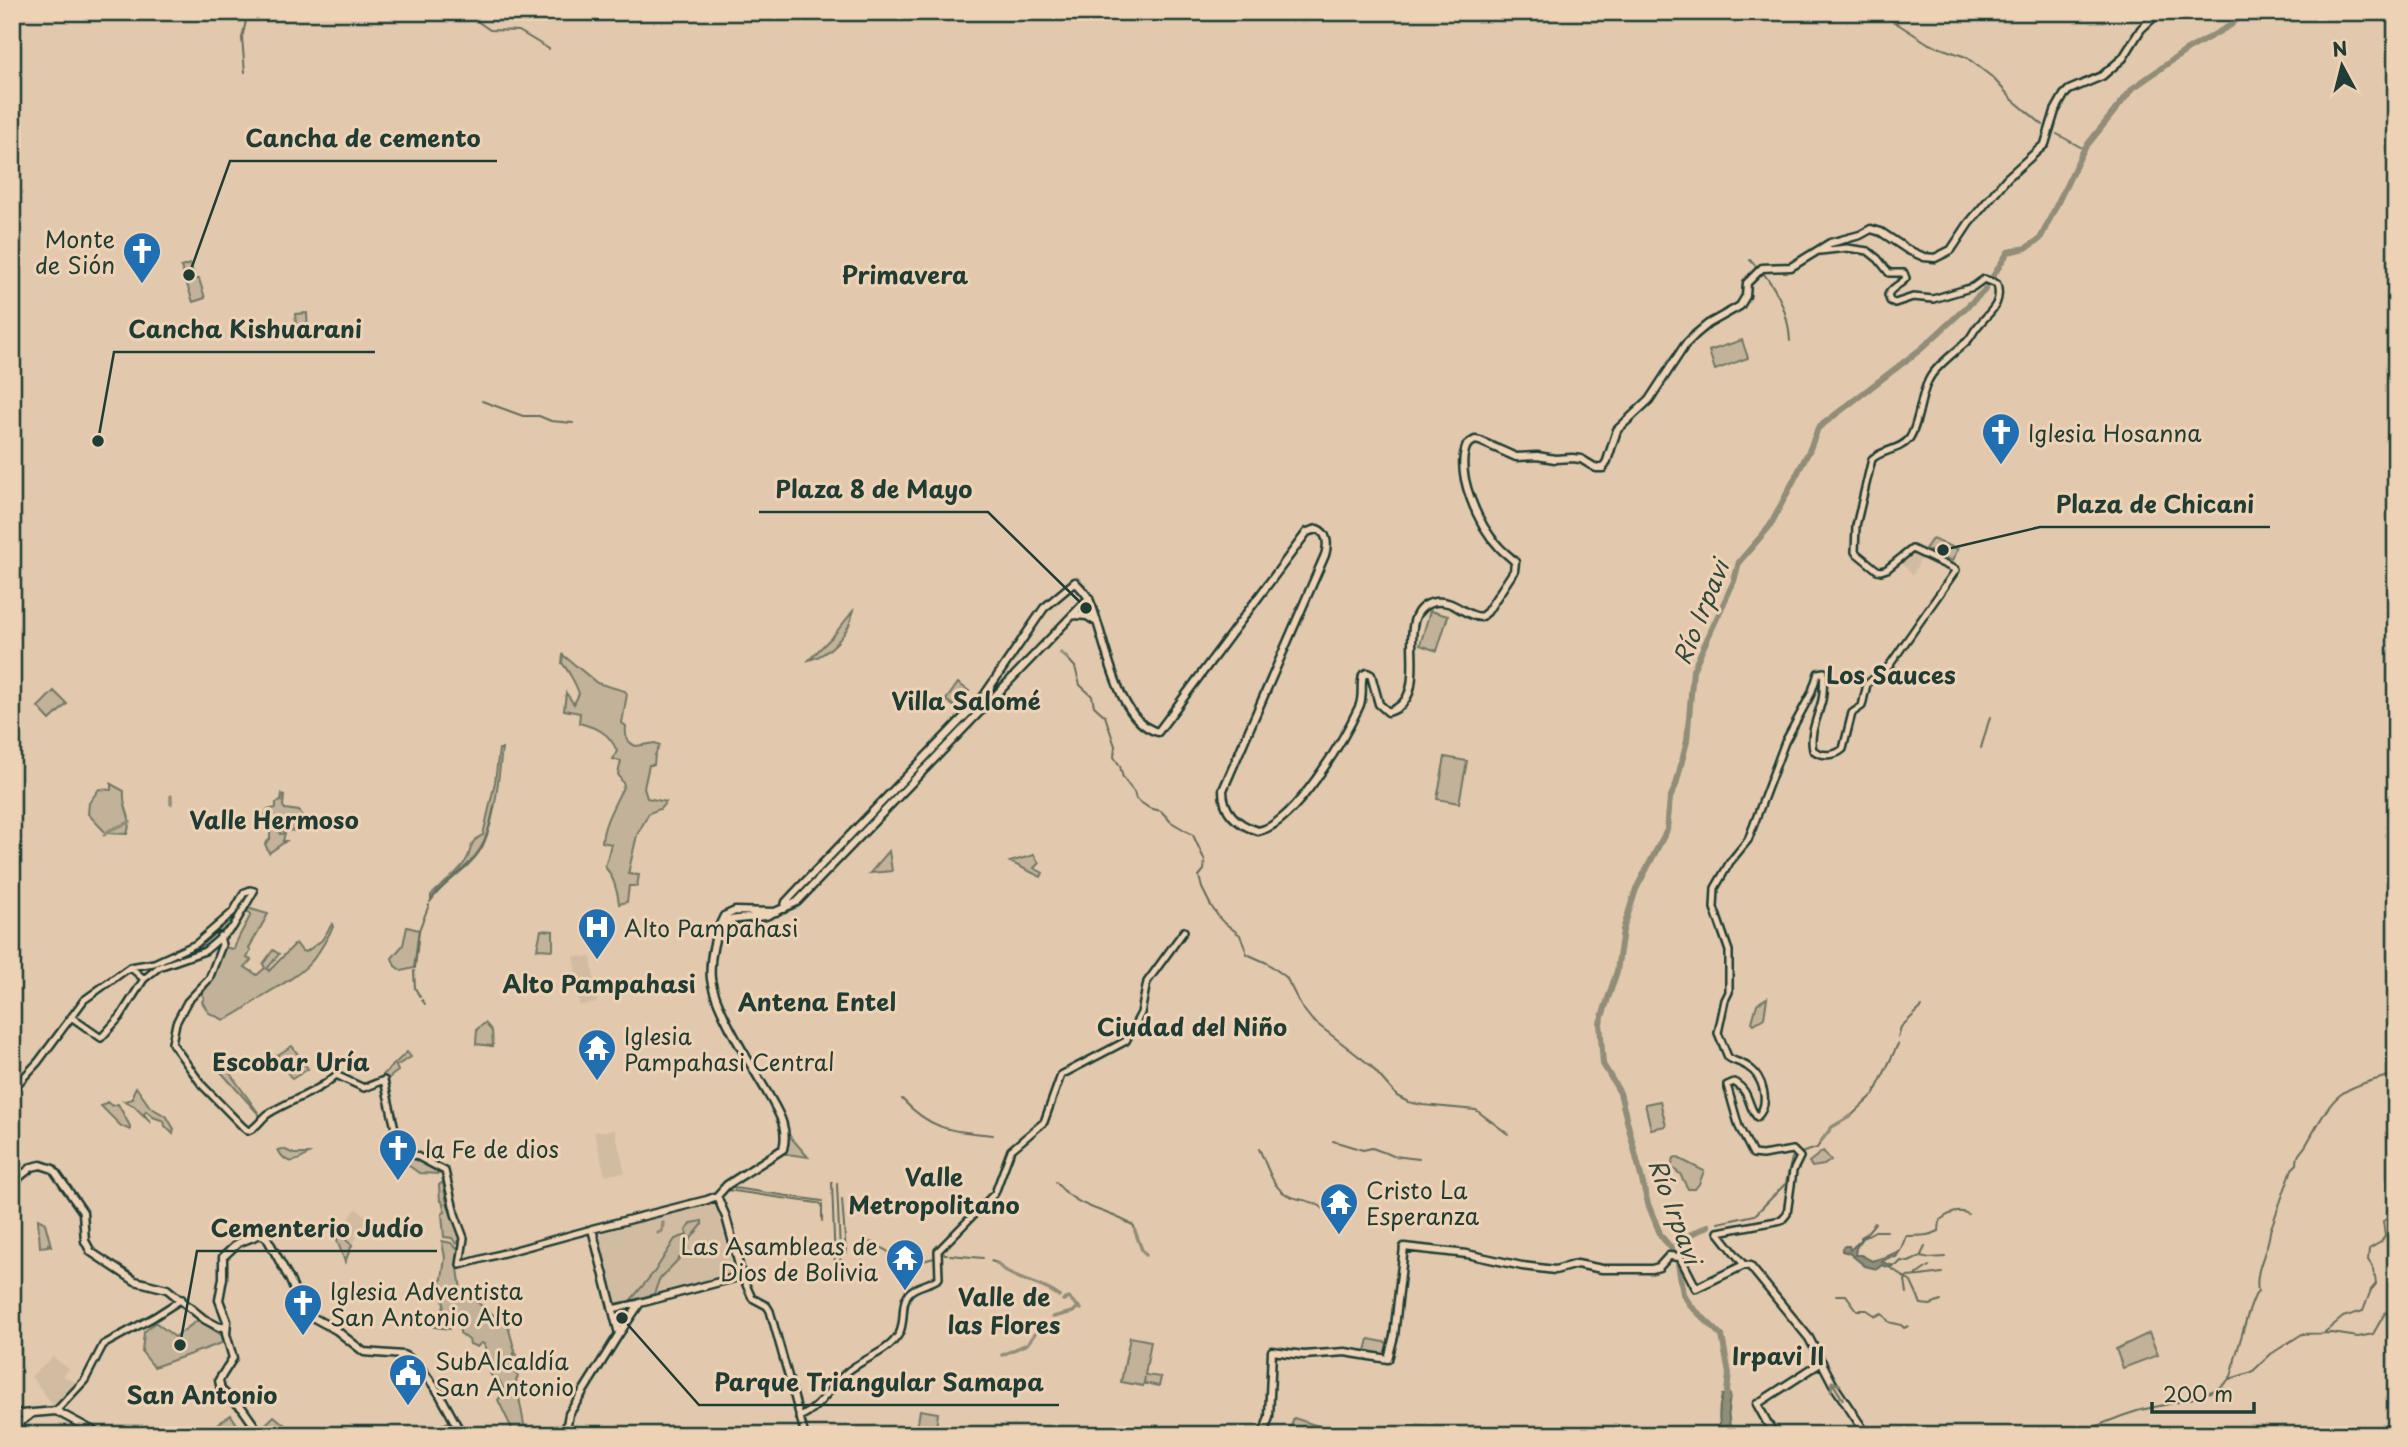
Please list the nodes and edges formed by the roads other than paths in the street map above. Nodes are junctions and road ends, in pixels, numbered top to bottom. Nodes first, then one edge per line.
1 (2159, 12) edge
2 (1810, 254) junction
3 (1089, 598) junction
4 (1074, 615) junction
5 (1096, 622) junction
6 (784, 909) junction
7 (1184, 931) dead end
8 (220, 936) junction
9 (130, 967) junction
10 (144, 979) junction
11 (71, 1017) junction
12 (12, 1090) edge
13 (12, 1183) edge
14 (715, 1197) junction
15 (595, 1229) junction
16 (1744, 1265) junction
17 (742, 1276) junction
18 (182, 1299) junction
19 (640, 1303) junction
20 (612, 1309) junction
21 (225, 1326) junction
22 (619, 1334) junction
23 (1822, 1362) junction
24 (56, 1410) junction
25 (12, 1411) edge
26 (30, 1414) junction
27 (799, 1417) junction
28 (12, 1429) edge
29 (101, 1435) edge
30 (261, 1435) edge
31 (462, 1435) edge
32 (565, 1435) edge
33 (805, 1435) edge
34 (1263, 1435) edge
35 (1774, 1435) edge
36 (1867, 1435) edge

1 - 2 main road
2 - 5 main road
2 - 16 street
3 - 4 main road
3 - 5 main road
3 - 6 main road
4 - 5 main road
4 - 6 main road
6 - 14 main road
7 - 27 street
8 - 9 street
8 - 10 street
8 - 15 street
9 - 10 street
9 - 11 street
10 - 11 street
11 - 12 street
13 - 18 main road
14 - 15 main road
14 - 17 main road
15 - 20 main road
16 - 23 main road
16 - 34 main road
17 - 19 main road
17 - 27 street
18 - 21 main road
18 - 24 street
19 - 20 street
19 - 22 main road
20 - 22 main road
21 - 30 main road
21 - 31 main road
22 - 32 main road
23 - 35 main road
36 -> 23 main road
24 - 26 main road
24 - 29 main road
25 - 26 main road
26 - 28 main road
27 - 33 street

